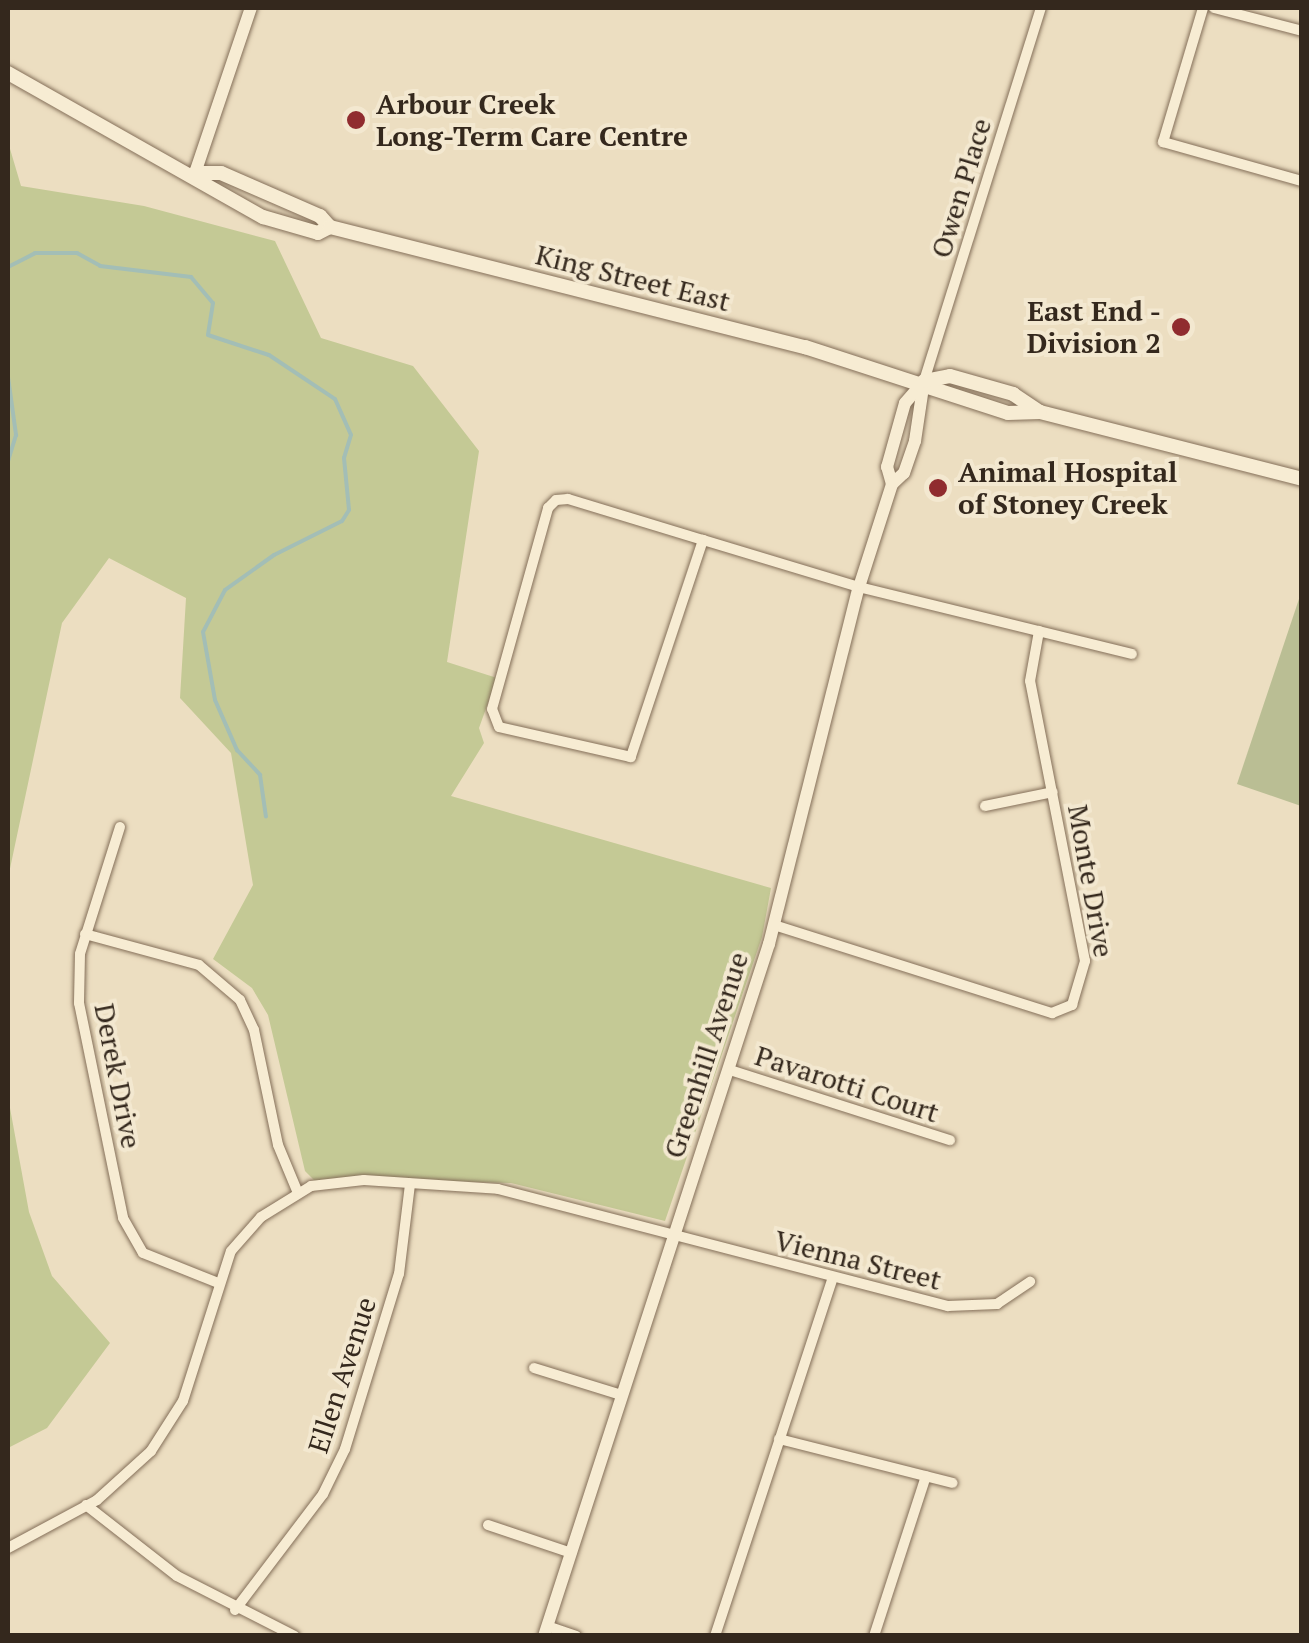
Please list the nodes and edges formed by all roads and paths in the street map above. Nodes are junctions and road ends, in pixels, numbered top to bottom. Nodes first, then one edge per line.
1 (252, 8) edge
2 (1041, 8) edge
3 (1203, 8) edge
4 (1214, 8) edge
5 (1302, 30) edge
6 (8, 73) edge
7 (195, 173) junction
8 (1302, 181) edge
9 (924, 381) junction
10 (1302, 479) edge
11 (703, 540) junction
12 (859, 587) junction
13 (1039, 631) junction
14 (1132, 654) dead end
15 (1053, 792) junction
16 (984, 806) dead end
17 (120, 827) dead end
18 (774, 925) junction
19 (86, 934) junction
20 (730, 1070) junction
21 (950, 1140) dead end
22 (410, 1184) junction
23 (298, 1193) junction
24 (671, 1237) junction
25 (833, 1278) junction
26 (216, 1282) junction
27 (1030, 1282) dead end
28 (534, 1368) dead end
29 (621, 1396) junction
30 (779, 1438) junction
31 (926, 1476) junction
32 (953, 1482) dead end
33 (86, 1505) junction
34 (488, 1525) dead end
35 (8, 1548) edge
36 (571, 1553) junction
37 (235, 1610) junction
38 (546, 1631) edge
39 (295, 1636) edge
40 (576, 1636) edge
41 (715, 1636) edge
42 (874, 1636) edge

1 - 7 street
2 - 9 street, Owen Place
3 - 8 street
4 - 5 street
6 - 7 main road, King Street East
7 - 9 main road, King Street East
9 - 10 main road, King Street East
9 - 12 street, Greenhill Avenue
11 - 11 street
11 - 12 street
12 - 13 street
12 - 18 street, Greenhill Avenue
13 - 14 street
13 - 15 street, Monte Drive
15 - 16 street
15 - 18 street, Monte Drive
17 - 19 street, Derek Drive
18 - 20 street, Greenhill Avenue
19 - 23 street
19 - 26 street, Derek Drive
20 - 21 street, Pavarotti Court
20 - 24 street, Greenhill Avenue
22 - 23 street, Vienna Street
22 - 24 street, Vienna Street
22 - 37 street, Ellen Avenue
23 - 26 street
24 - 25 street, Vienna Street
24 - 29 street, Greenhill Avenue
25 - 27 street, Vienna Street
25 - 30 street
26 - 33 street
28 - 29 street
29 - 36 street, Greenhill Avenue
30 - 31 street
30 - 41 street
31 - 32 street
31 - 42 street
33 - 35 street
33 - 37 street
34 - 36 street
36 - 38 street, Greenhill Avenue
37 - 39 street
38 - 40 street

